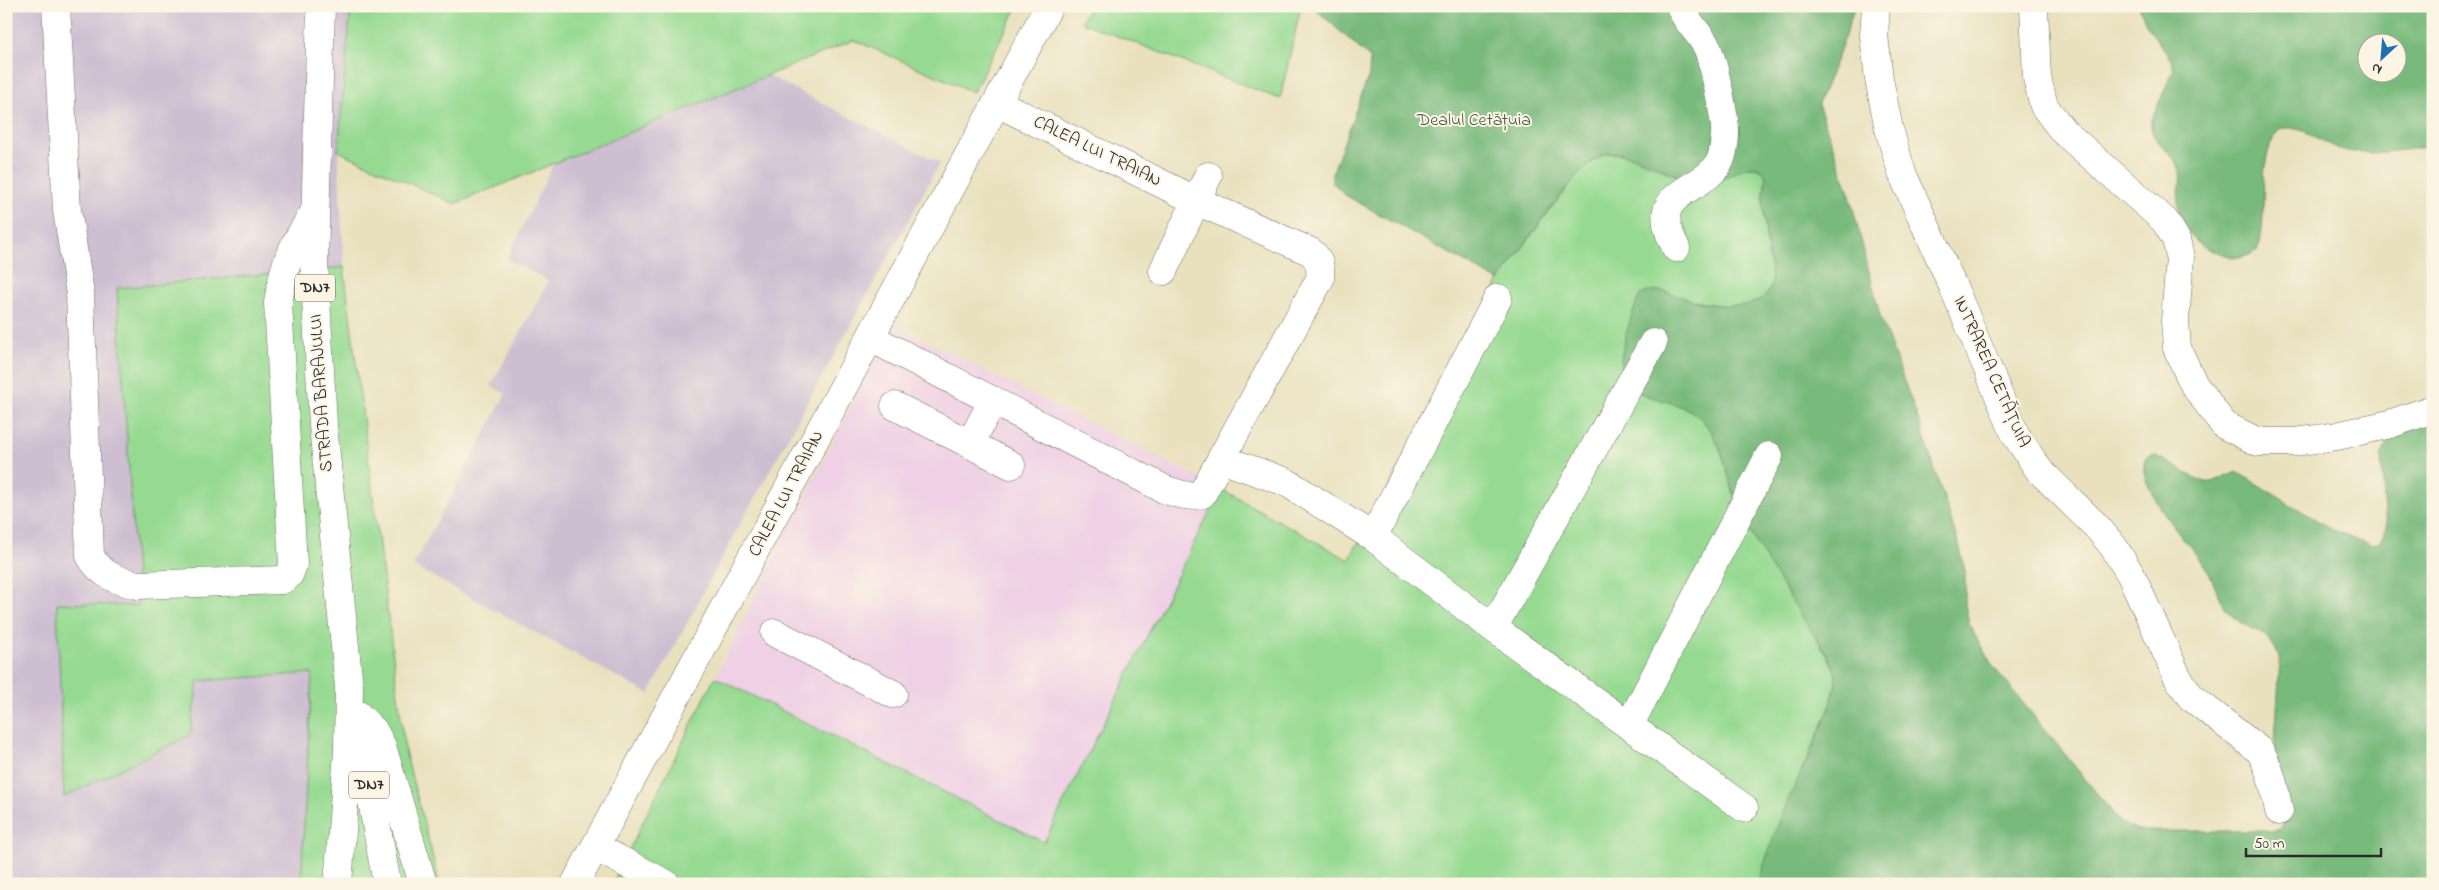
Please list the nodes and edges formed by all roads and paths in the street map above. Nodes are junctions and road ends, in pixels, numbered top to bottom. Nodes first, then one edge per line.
1 (56, 6) edge
2 (322, 6) edge
3 (1049, 6) edge
4 (1680, 6) edge
5 (1876, 6) edge
6 (2034, 6) edge
7 (997, 103) junction
8 (1208, 176) dead end
9 (1196, 200) junction
10 (315, 211) junction
11 (1676, 248) dead end
12 (1163, 271) dead end
13 (1498, 298) dead end
14 (871, 338) junction
15 (1653, 343) dead end
16 (993, 400) junction
17 (895, 406) dead end
18 (2433, 409) edge
19 (970, 444) junction
20 (1769, 456) dead end
21 (1222, 459) junction
22 (1011, 465) dead end
23 (1373, 537) junction
24 (1493, 628) junction
25 (775, 633) dead end
26 (349, 687) junction
27 (893, 694) dead end
28 (356, 713) junction
29 (1629, 726) junction
30 (1744, 808) dead end
31 (2279, 811) dead end
32 (595, 847) junction
33 (338, 884) edge
34 (387, 884) edge
35 (423, 884) edge
36 (575, 884) edge
37 (666, 884) edge

1 - 10 main road
2 - 10 main road, STRADA BARAJULUI / DN7
3 - 7 main road, CALEA LUI TRAIAN
4 - 11 main road
5 - 31 main road, INTRAREA CETĂȚUIA
6 - 18 main road
7 - 9 main road, CALEA LUI TRAIAN
7 - 14 main road, CALEA LUI TRAIAN
8 - 9 main road
9 - 12 main road
9 - 21 main road, CALEA LUI TRAIAN
10 - 26 main road, STRADA BARAJULUI / DN7
13 - 23 main road
14 - 16 main road
14 - 32 main road, CALEA LUI TRAIAN
15 - 24 main road
16 - 19 main road
16 - 21 main road, CALEA LUI TRAIAN
17 - 19 main road
19 - 22 main road
20 - 29 main road
21 - 23 main road
23 - 24 main road
24 - 29 main road
25 - 27 main road
26 - 28 main road, DN7
26 - 33 main road, DN7
28 - 34 main road, DN7
28 - 35 main road
29 - 30 main road
32 - 36 main road, CALEA LUI TRAIAN
32 - 37 main road

